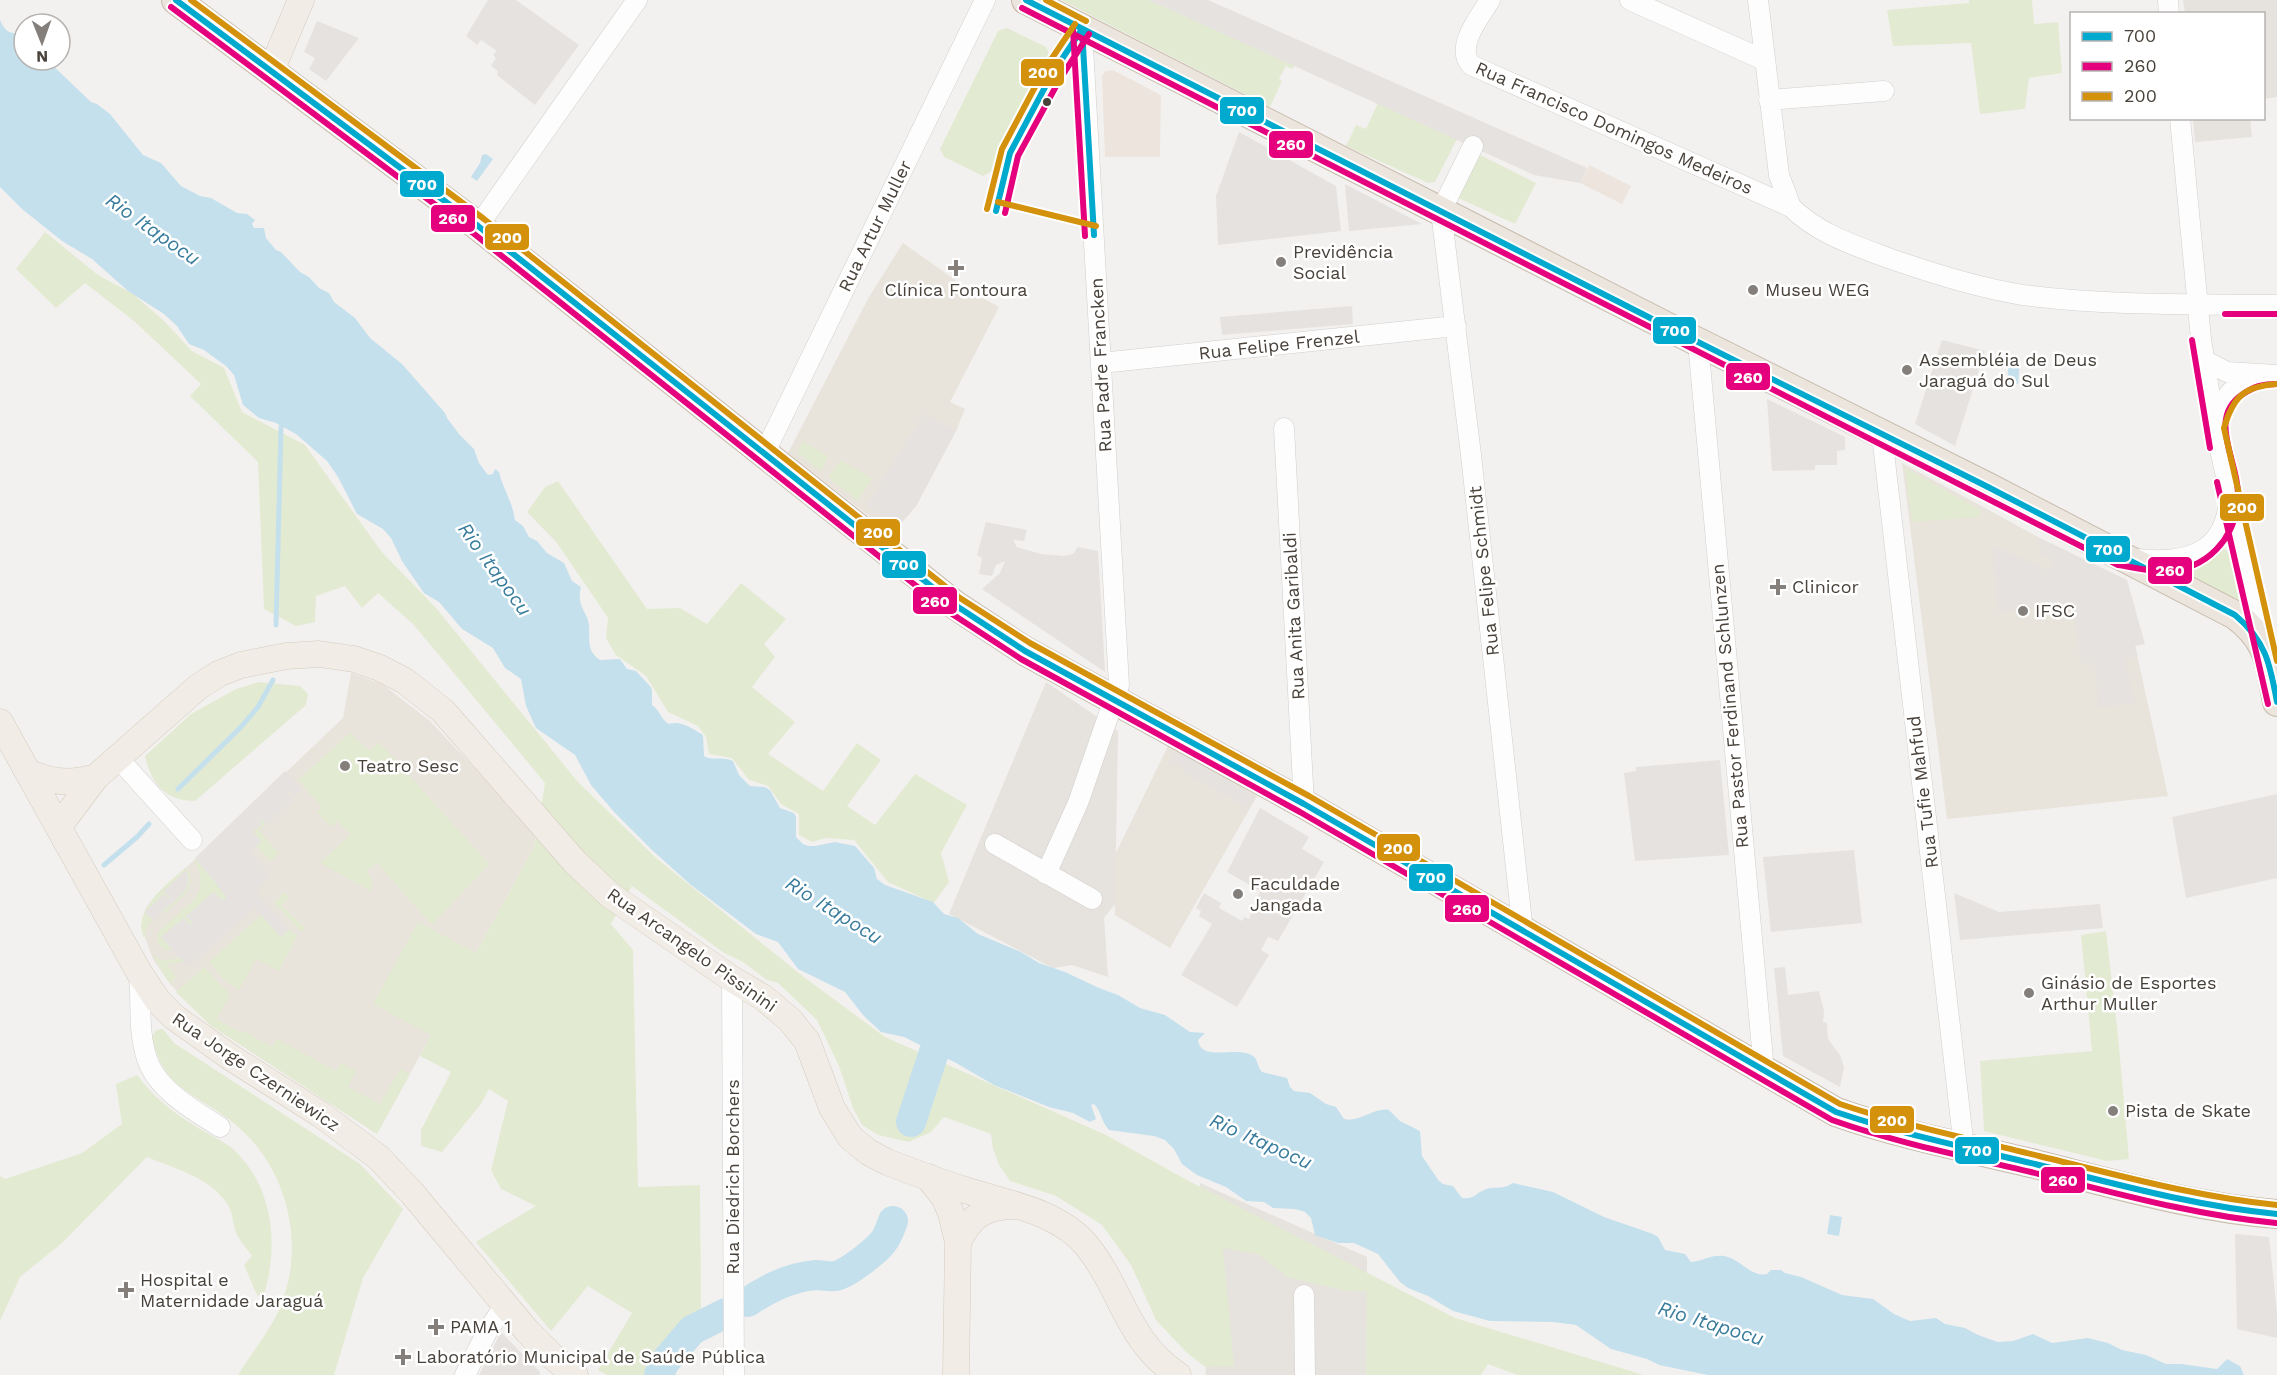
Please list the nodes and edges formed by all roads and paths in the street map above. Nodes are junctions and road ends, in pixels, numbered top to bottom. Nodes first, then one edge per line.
1 (176, 0) edge
2 (301, 0) edge
3 (637, 0) edge
4 (985, 0) edge
5 (1026, 0) edge
6 (1490, 0) edge
7 (1630, 0) edge
8 (1758, 0) edge
9 (1082, 29) junction
10 (1764, 60) junction
11 (271, 71) junction
12 (1884, 91) dead end
13 (1769, 100) junction
14 (2180, 120) edge
15 (1473, 146) dead end
16 (1791, 207) junction
17 (1441, 211) junction
18 (478, 226) junction
19 (2198, 304) junction
20 (2165, 305) junction
21 (2225, 305) junction
22 (2277, 305) edge
23 (1456, 326) junction
24 (2200, 336) junction
25 (1698, 342) junction
26 (2204, 360) junction
27 (1101, 363) junction
28 (2268, 375) edge
29 (1284, 428) dead end
30 (2215, 428) junction
31 (1882, 435) junction
32 (765, 452) junction
33 (2229, 494) junction
34 (2210, 544) junction
35 (2244, 554) junction
36 (2120, 556) junction
37 (2267, 653) junction
38 (1114, 700) junction
39 (2277, 702) edge
40 (0, 722) edge
41 (118, 759) junction
42 (28, 772) junction
43 (96, 777) junction
44 (1304, 804) junction
45 (59, 826) junction
46 (192, 840) dead end
47 (995, 844) dead end
48 (1046, 874) junction
49 (1092, 899) dead end
50 (1523, 932) junction
51 (140, 974) junction
52 (732, 979) junction
53 (164, 1007) junction
54 (140, 1021) junction
55 (1764, 1071) junction
56 (220, 1127) dead end
57 (1965, 1148) junction
58 (928, 1177) junction
59 (1016, 1206) junction
60 (2277, 1214) edge
61 (958, 1242) junction
62 (1305, 1295) dead end
63 (505, 1305) junction
64 (465, 1375) edge
65 (575, 1375) edge
66 (734, 1375) edge
67 (956, 1375) edge
68 (1178, 1375) edge
69 (1305, 1375) edge

1 - 11 highway
2 - 11 main road
3 - 18 street
4 - 32 street, Rua Artur Muller
5 - 9 highway
6 - 16 street, Rua Francisco Domingos Medeiros
7 - 10 street
8 - 10 street
9 - 17 highway
9 - 27 street, Rua Padre Francken
10 - 13 street
11 - 18 highway
12 - 13 street
13 - 16 street
14 - 19 street
15 - 17 street
16 - 20 street
17 - 23 street, Rua Felipe Schmidt
17 - 25 highway
18 - 32 highway
19 - 20 street
19 - 21 street
19 - 24 street
20 - 24 street
21 - 22 street
21 - 24 street
23 - 27 street, Rua Felipe Frenzel
23 - 50 street, Rua Felipe Schmidt
24 - 26 street
25 - 31 highway
25 - 55 street, Rua Pastor Ferdinand Schlunzen
26 - 28 street
26 - 30 street
27 - 38 street, Rua Padre Francken
28 - 30 street
29 - 44 street, Rua Anita Garibaldi
30 - 33 street
31 - 36 highway
31 - 57 street, Rua Tufie Mahfud
32 - 38 highway
33 - 34 street
33 - 35 street
34 - 35 street
34 - 36 street
35 - 37 street
36 - 37 highway
37 - 39 highway
38 - 44 highway
38 - 48 street, Rua Padre Francken
40 - 42 main road, Rua Jorge Czerniewicz
41 - 43 main road, Rua Arcangelo Pissinini
41 - 46 street
41 - 52 main road, Rua Arcangelo Pissinini
42 - 43 main road, Rua Arcangelo Pissinini
42 - 45 main road, Rua Jorge Czerniewicz
43 - 45 main road, Rua Arcangelo Pissinini
44 - 50 highway
45 - 51 main road, Rua Jorge Czerniewicz
47 - 48 street
48 - 49 street
50 - 55 highway
51 - 53 main road, Rua Jorge Czerniewicz
51 - 54 street
52 - 58 main road, Rua Arcangelo Pissinini
52 - 66 street, Rua Diedrich Borchers
53 - 54 street
53 - 63 main road, Rua Jorge Czerniewicz
54 - 56 street
55 - 57 highway
57 - 60 highway
58 - 59 main road, Rua Arcangelo Pissinini
58 - 61 main road
59 - 61 main road
59 - 68 main road, Rua Arcangelo Pissinini
61 - 67 main road
62 - 69 street
63 - 64 street
63 - 65 main road, Rua Jorge Czerniewicz

